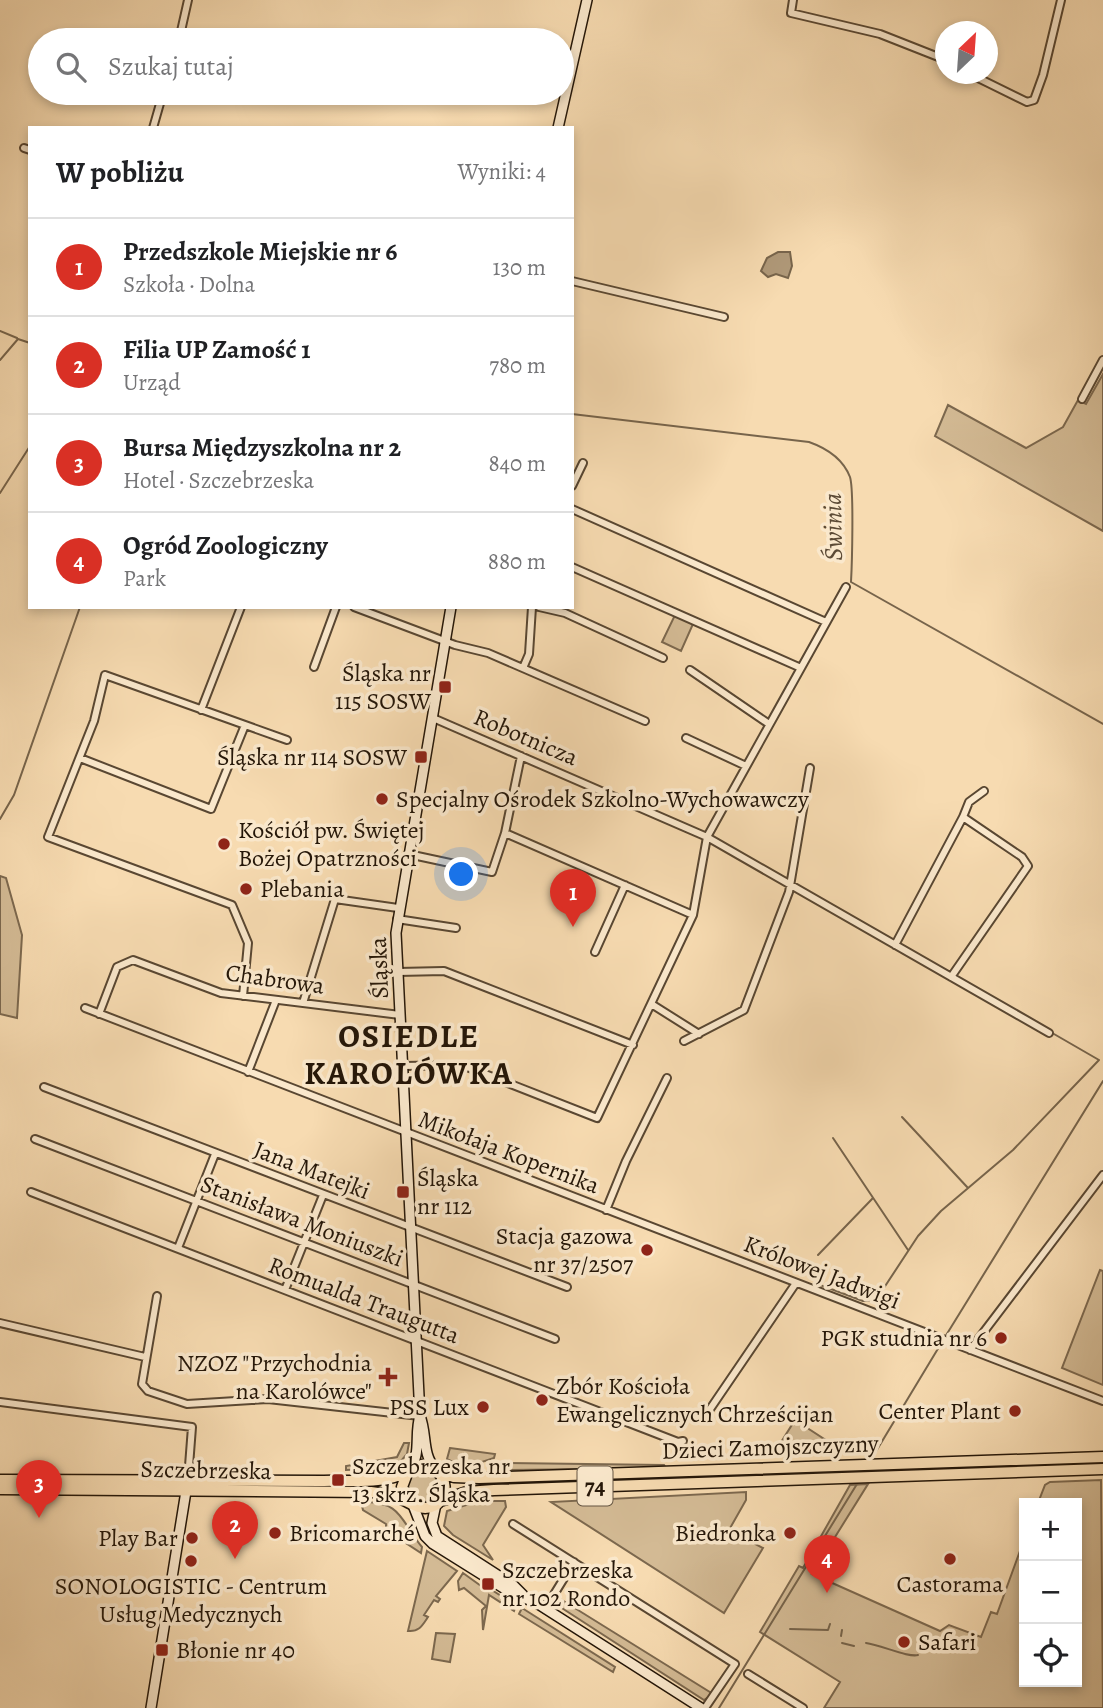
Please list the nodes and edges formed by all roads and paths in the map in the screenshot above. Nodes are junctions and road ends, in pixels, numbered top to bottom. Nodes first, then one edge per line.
1 (188, 0) edge
2 (587, 0) edge
3 (793, 0) edge
4 (1060, 0) edge
5 (181, 28) edge
6 (935, 56) edge
7 (574, 57) edge
8 (990, 84) edge
9 (160, 105) edge
10 (563, 105) edge
11 (154, 126) edge
12 (558, 126) edge
13 (574, 281) edge
14 (724, 317) dead end
15 (1103, 360) edge
16 (1082, 399) dead end
17 (583, 463) dead end
18 (574, 482) edge
19 (574, 510) edge
20 (574, 568) edge
21 (846, 587) dead end
22 (240, 609) edge
23 (335, 609) edge
24 (359, 609) edge
25 (451, 609) edge
26 (532, 609) edge
27 (548, 609) edge
28 (826, 622) junction
29 (446, 642) junction
30 (663, 658) dead end
31 (314, 667) dead end
32 (801, 667) junction
33 (523, 668) junction
34 (690, 670) dead end
35 (201, 710) junction
36 (433, 718) junction
37 (645, 721) dead end
38 (769, 724) junction
39 (245, 725) junction
40 (686, 738) dead end
41 (287, 740) dead end
42 (521, 755) junction
43 (80, 758) junction
44 (746, 766) junction
45 (810, 768) dead end
46 (984, 790) dead end
47 (963, 817) junction
48 (505, 833) junction
49 (707, 836) junction
50 (408, 853) junction
51 (791, 884) junction
52 (625, 886) junction
53 (398, 908) junction
54 (693, 915) junction
55 (397, 919) junction
56 (601, 920) dead end
57 (608, 923) junction
58 (456, 928) dead end
59 (895, 944) junction
60 (595, 952) dead end
61 (398, 972) junction
62 (951, 977) junction
63 (243, 996) junction
64 (276, 1000) junction
65 (303, 1003) junction
66 (653, 1005) junction
67 (85, 1009) dead end
68 (99, 1014) junction
69 (400, 1015) junction
70 (1049, 1033) dead end
71 (699, 1034) junction
72 (684, 1041) dead end
73 (633, 1045) junction
74 (402, 1066) junction
75 (248, 1072) junction
76 (667, 1079) dead end
77 (44, 1087) dead end
78 (406, 1132) junction
79 (35, 1139) dead end
80 (215, 1154) junction
81 (1103, 1175) edge
82 (31, 1192) dead end
83 (323, 1195) junction
84 (197, 1201) junction
85 (606, 1210) junction
86 (411, 1229) junction
87 (304, 1243) junction
88 (178, 1248) junction
89 (796, 1283) junction
90 (414, 1284) junction
91 (567, 1287) dead end
92 (285, 1290) junction
93 (157, 1296) dead end
94 (0, 1323) edge
95 (555, 1339) dead end
96 (416, 1340) junction
97 (970, 1350) junction
98 (145, 1357) junction
99 (1103, 1401) edge
100 (0, 1402) edge
101 (706, 1415) dead end
102 (420, 1416) junction
103 (683, 1441) dead end
104 (1103, 1457) edge
105 (437, 1469) junction
106 (1103, 1469) edge
107 (409, 1470) junction
108 (188, 1479) junction
109 (0, 1480) edge
110 (0, 1489) edge
111 (185, 1490) junction
112 (438, 1502) junction
113 (411, 1504) junction
114 (513, 1524) dead end
115 (574, 1562) junction
116 (524, 1597) junction
117 (545, 1609) junction
118 (748, 1674) dead end
119 (151, 1708) edge
120 (703, 1708) edge
121 (803, 1708) edge

1 - 5 street
2 - 7 street
3 - 6 street
4 - 8 street
9 - 11 street
10 - 12 street
13 - 14 street
15 - 16 street
17 - 18 street
19 - 28 street
20 - 32 street
21 - 28 street
22 - 35 street
23 - 31 street
24 - 29 street
25 - 29 street, Śląska
26 - 33 street
27 - 30 street
28 - 32 street
29 - 33 street
29 - 36 street, Śląska
32 - 38 street
33 - 37 street
34 - 38 street
35 - 39 street
35 - 43 street
36 - 42 street, Robotnicza
36 - 50 street, Śląska
38 - 44 street
39 - 41 street
39 - 43 street
40 - 44 street
42 - 48 street
42 - 49 street, Robotnicza
43 - 63 street
44 - 49 street
45 - 51 street
46 - 47 street
47 - 59 street
47 - 62 street
48 - 50 street
48 - 52 street
49 - 51 street, Robotnicza
49 - 54 street
50 - 53 street, Śląska
51 - 59 street, Robotnicza
51 - 71 street
52 - 54 street
52 - 57 street
53 - 55 street, Śląska
53 - 65 street
54 - 66 street
55 - 58 street
55 - 61 street, Śląska
56 - 57 street
57 - 60 street
59 - 62 street, Robotnicza
61 - 69 street, Śląska
61 - 73 street
62 - 70 street, Robotnicza
63 - 64 street, Chabrowa
63 - 68 street, Chabrowa
64 - 65 street, Chabrowa
64 - 75 street
65 - 69 street, Chabrowa
66 - 71 street
66 - 73 street
67 - 68 street, Mikołaja Kopernika
68 - 75 street, Mikołaja Kopernika
69 - 74 street, Śląska
71 - 72 street
73 - 74 street
74 - 78 street, Śląska
75 - 78 street, Mikołaja Kopernika
76 - 85 street
77 - 80 street, Jana Matejki
78 - 85 street, Mikołaja Kopernika
78 - 86 street, Śląska
79 - 84 street, Stanisława Moniuszki
80 - 83 street, Jana Matejki
80 - 84 street
81 - 97 street
82 - 88 street, Romualda Traugutta
83 - 86 street, Jana Matejki
83 - 87 street
84 - 87 street, Stanisława Moniuszki
84 - 88 street
85 - 89 street, Królowej Jadwigi
86 - 90 street, Śląska
86 - 91 street, Jana Matejki
87 - 90 street, Stanisława Moniuszki
87 - 92 street
88 - 92 street, Romualda Traugutta
89 - 97 street, Królowej Jadwigi
89 - 101 street
90 - 95 street, Stanisława Moniuszki
90 - 96 street, Śląska
92 - 96 street, Romualda Traugutta
93 - 98 street
94 - 98 street
96 - 102 street, Śląska
96 - 103 street, Romualda Traugutta
97 - 99 street, Królowej Jadwigi
98 - 102 street
100 - 108 street
102 - 105 street, Śląska
102 - 107 street, Śląska
104 - 105 main road, Dzieci Zamojszczyzny / 74
105 - 107 main road, 74
105 - 112 main road
106 - 112 main road, Dzieci Zamojszczyzny / 74
107 - 108 main road, Szczebrzeska / 74
107 - 113 main road
108 - 109 main road, Szczebrzeska / 74
108 - 111 street
110 - 111 main road, Szczebrzeska / 74
111 - 113 main road, Szczebrzeska / 74
111 - 119 street
112 - 113 main road, 74
112 - 116 street
113 - 116 street
114 - 115 street
115 - 117 street
115 - 120 street
116 - 117 street
117 - 120 street
118 - 121 street

